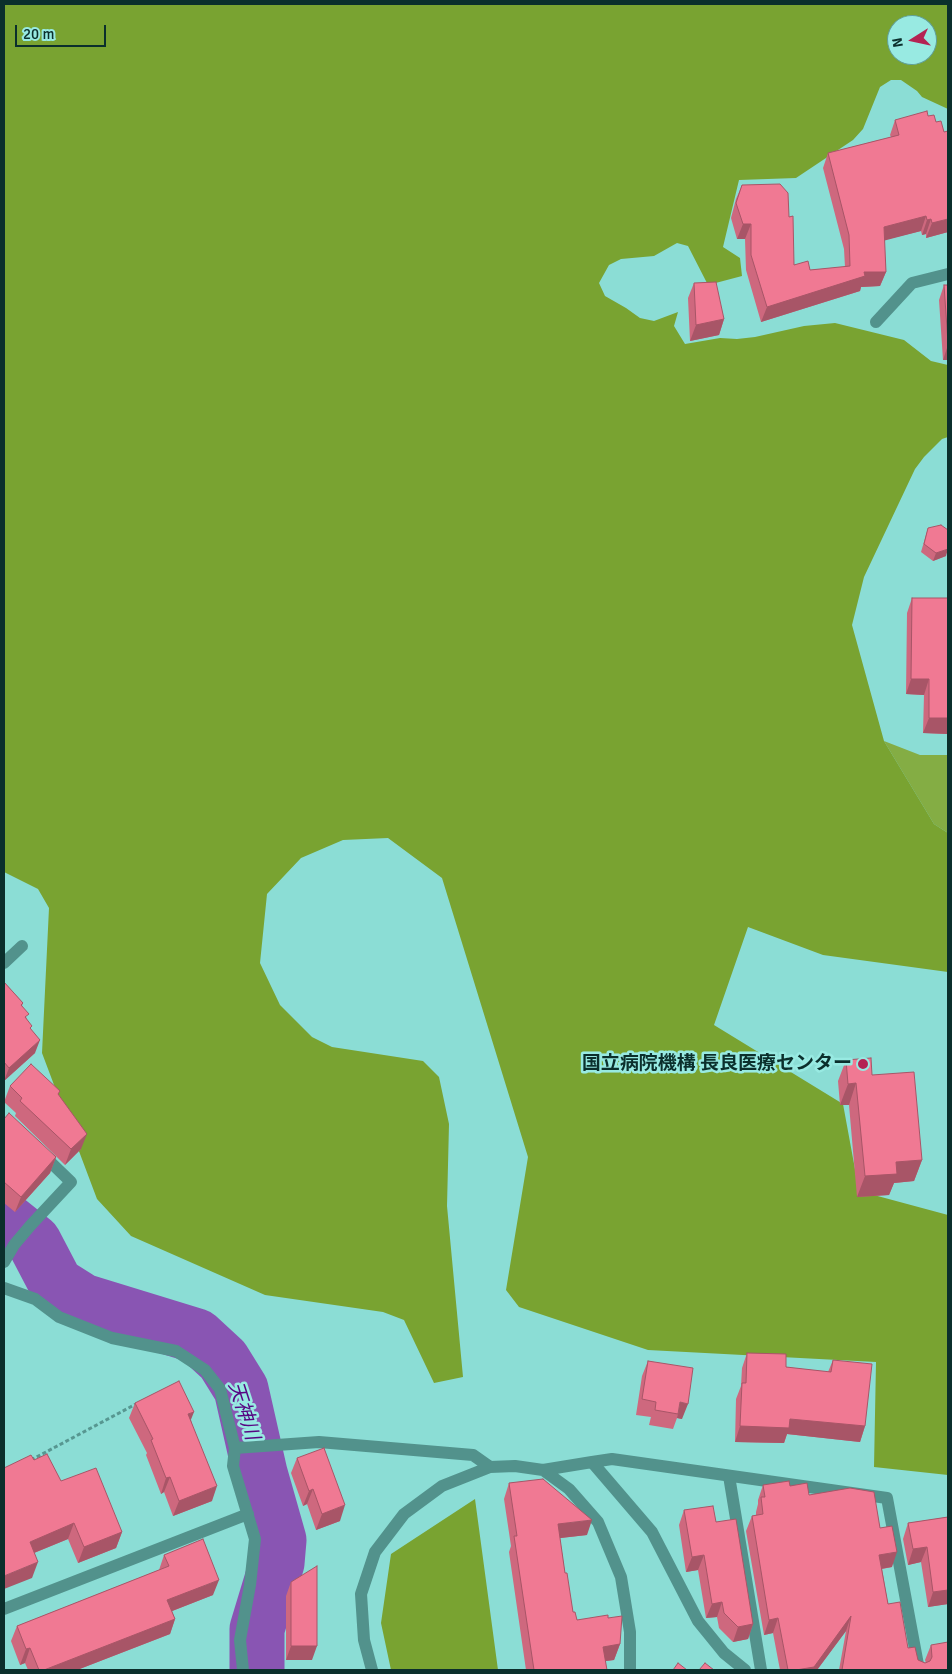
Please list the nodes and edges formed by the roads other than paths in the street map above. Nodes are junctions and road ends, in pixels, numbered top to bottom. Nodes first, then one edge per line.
1 (948, 274) edge
2 (876, 322) dead end
3 (22, 946) dead end
4 (4, 963) edge
5 (31, 1143) edge
6 (4, 1262) edge
7 (4, 1288) edge
8 (240, 1447) junction
9 (592, 1462) junction
10 (490, 1468) junction
11 (543, 1470) junction
12 (729, 1476) junction
13 (248, 1514) junction
14 (4, 1609) edge
15 (243, 1670) edge
16 (372, 1670) edge
17 (630, 1670) edge
18 (745, 1670) edge
19 (761, 1670) edge
20 (919, 1670) edge

1 - 2 street
3 - 4 street
5 - 6 street
7 - 8 street
8 - 10 street
8 - 13 street
9 - 11 street
9 - 12 street
9 - 18 street
10 - 11 street
10 - 16 street
11 - 17 street
12 - 19 street
12 - 20 street
13 - 14 street
13 - 15 street

